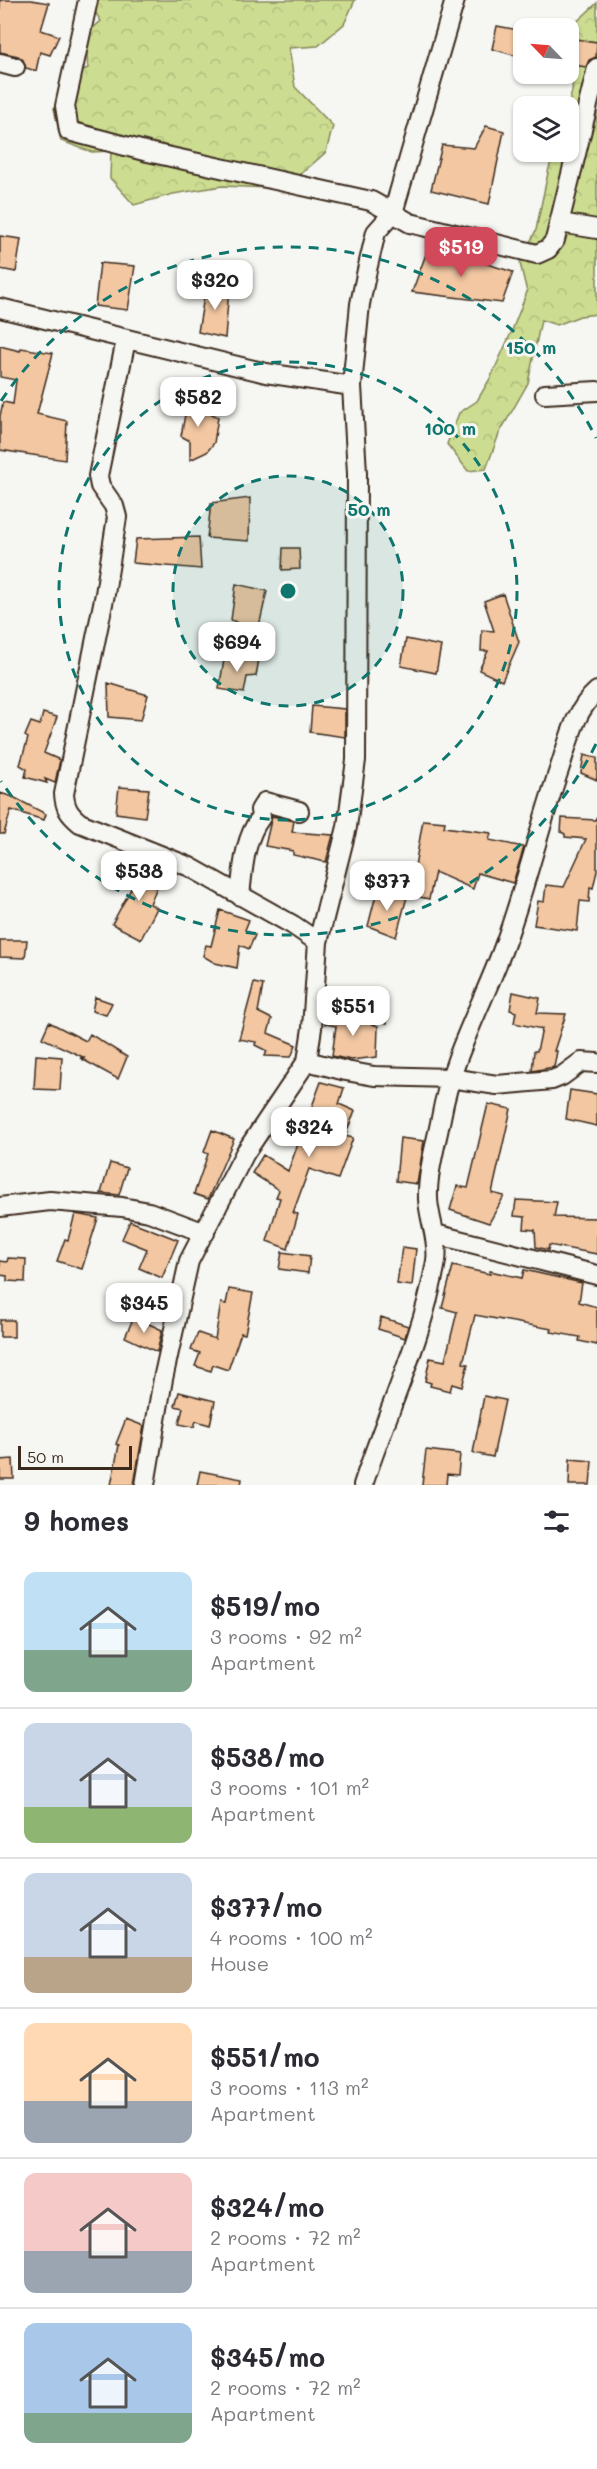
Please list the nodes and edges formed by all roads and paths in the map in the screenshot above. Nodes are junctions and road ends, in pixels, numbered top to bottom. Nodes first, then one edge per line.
1 (88, 0) edge
2 (455, 0) edge
3 (597, 68) edge
4 (393, 213) junction
5 (560, 223) junction
6 (597, 229) edge
7 (0, 308) edge
8 (126, 340) junction
9 (352, 386) junction
10 (597, 391) edge
11 (545, 394) dead end
12 (597, 691) edge
13 (299, 811) dead end
14 (240, 896) junction
15 (318, 942) junction
16 (307, 1060) junction
17 (597, 1063) edge
18 (450, 1078) junction
19 (0, 1207) edge
20 (205, 1233) junction
21 (435, 1234) junction
22 (597, 1275) edge
23 (145, 1485) edge
24 (363, 1485) edge

1 - 4 street
2 - 4 street
3 - 5 street
4 - 5 street
4 - 9 street
5 - 6 street
7 - 8 street
8 - 9 street
8 - 14 street
9 - 15 street
10 - 11 street
12 - 18 street
13 - 14 street
14 - 15 street
15 - 16 street
16 - 18 street
16 - 20 street
17 - 18 street
18 - 21 street
19 - 20 street
20 - 23 street
21 - 22 street
21 - 24 street

